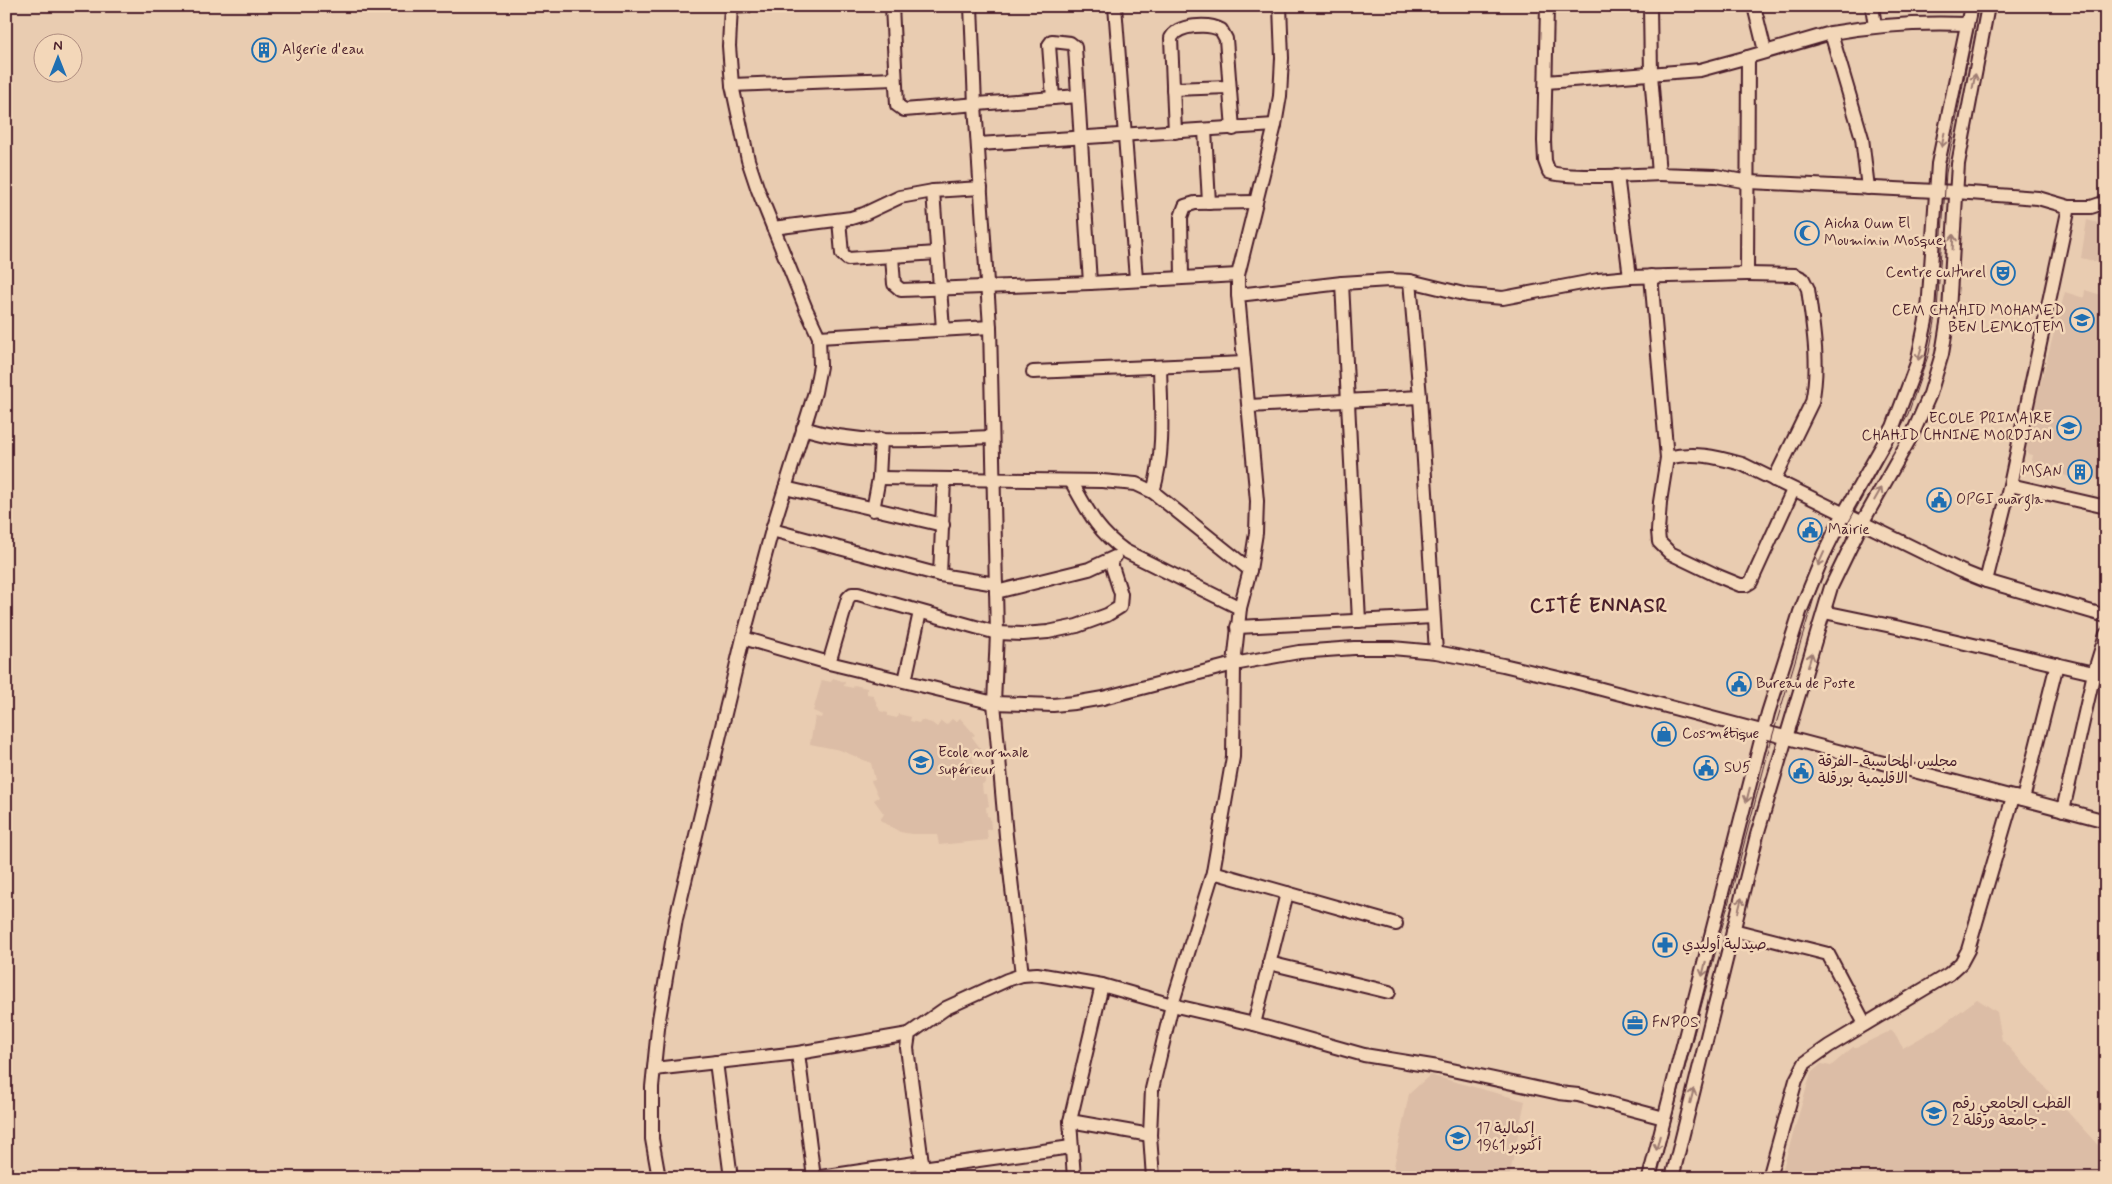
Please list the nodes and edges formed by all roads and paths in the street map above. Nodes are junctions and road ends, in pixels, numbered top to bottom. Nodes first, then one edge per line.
1 (747, 6) edge
2 (892, 6) edge
3 (971, 6) edge
4 (1115, 6) edge
5 (1280, 6) edge
6 (1547, 6) edge
7 (1650, 6) edge
8 (1754, 6) edge
9 (1872, 6) edge
10 (1971, 6) edge
11 (1988, 6) edge
12 (731, 7) edge
13 (1967, 24) junction
14 (1875, 26) junction
15 (1831, 33) junction
16 (1765, 51) junction
17 (1748, 57) junction
18 (1651, 74) junction
19 (895, 79) junction
20 (1546, 82) junction
21 (732, 85) junction
22 (1228, 87) junction
23 (1173, 89) junction
24 (1078, 96) junction
25 (1053, 98) junction
26 (976, 105) junction
27 (1275, 125) junction
28 (1233, 129) junction
29 (1205, 130) junction
30 (1175, 132) junction
31 (1125, 134) junction
32 (1080, 137) junction
33 (979, 144) junction
34 (1659, 174) junction
35 (1617, 175) junction
36 (1748, 182) junction
37 (981, 188) junction
38 (1868, 188) junction
39 (933, 191) junction
40 (1936, 191) junction
41 (1956, 192) junction
42 (1256, 202) junction
43 (2106, 202) edge
44 (1209, 203) junction
45 (2070, 207) junction
46 (839, 220) junction
47 (773, 228) junction
48 (937, 253) junction
49 (892, 256) junction
50 (1746, 274) junction
51 (1238, 275) junction
52 (1651, 276) junction
53 (1182, 277) junction
54 (1630, 277) junction
55 (1136, 279) junction
56 (1410, 281) junction
57 (1090, 282) junction
58 (1342, 283) junction
59 (988, 288) junction
60 (940, 290) junction
61 (1238, 295) junction
62 (990, 327) junction
63 (943, 328) junction
64 (819, 337) junction
65 (1244, 363) junction
66 (1160, 367) junction
67 (1033, 372) dead end
68 (1420, 397) junction
69 (1347, 401) junction
70 (1249, 406) junction
71 (803, 428) junction
72 (992, 438) junction
73 (881, 440) junction
74 (1667, 458) junction
75 (879, 478) junction
76 (944, 479) junction
77 (993, 479) junction
78 (1774, 480) junction
79 (1071, 481) junction
80 (2010, 485) junction
81 (785, 488) junction
82 (1793, 490) junction
83 (1153, 492) junction
84 (2106, 507) edge
85 (873, 510) junction
86 (1843, 515) junction
87 (1862, 523) junction
88 (943, 525) junction
89 (772, 530) junction
90 (1125, 551) junction
91 (1110, 560) junction
92 (1250, 570) junction
93 (940, 575) junction
94 (1986, 581) junction
95 (996, 588) junction
96 (1240, 608) junction
97 (920, 612) junction
98 (1824, 612) junction
99 (2106, 616) edge
100 (1433, 617) junction
101 (1359, 621) junction
102 (1237, 627) junction
103 (997, 633) junction
104 (2106, 634) edge
105 (744, 638) junction
106 (1436, 652) junction
107 (829, 662) junction
108 (1234, 664) junction
109 (2057, 664) junction
110 (2100, 674) edge
111 (905, 681) junction
112 (994, 703) junction
113 (1763, 732) junction
114 (1787, 738) junction
115 (2018, 798) junction
116 (2063, 810) junction
117 (2106, 821) edge
118 (1213, 872) junction
119 (1288, 893) junction
120 (1396, 924) dead end
121 (1733, 930) junction
122 (1270, 963) junction
123 (1022, 975) junction
124 (1102, 986) junction
125 (1389, 992) dead end
126 (1172, 1005) junction
127 (1254, 1024) junction
128 (1865, 1024) junction
129 (909, 1034) junction
130 (798, 1053) junction
131 (716, 1062) junction
132 (654, 1069) junction
133 (1664, 1118) junction
134 (1070, 1121) junction
135 (1150, 1135) junction
136 (1071, 1147) junction
137 (923, 1169) edge
138 (659, 1178) edge
139 (731, 1178) edge
140 (814, 1178) edge
141 (1074, 1178) edge
142 (1153, 1178) edge
143 (1649, 1178) edge
144 (1672, 1178) edge
145 (1770, 1178) edge

1 - 12 street
2 - 19 street
3 - 26 street
4 - 31 street
5 - 27 street
6 - 20 street
7 - 18 street
8 - 16 street
9 - 14 street
10 - 13 street
41 -> 11 street
12 - 21 street
13 - 14 street
13 -> 40 street
14 - 15 street
15 - 16 street
15 - 38 street
16 - 17 street
17 - 18 street
17 - 36 street
18 - 20 street
18 - 34 street
19 - 21 street
19 - 26 street
20 - 35 street
21 - 47 street
22 - 23 street
22 - 23 street
22 - 28 street
23 - 30 street
24 - 25 street
24 - 25 street
24 - 32 street
25 - 26 street
26 - 33 street
27 - 28 street
27 - 42 street
28 - 29 street
29 - 30 street
29 - 44 street
30 - 31 street
31 - 32 street
31 - 55 street
32 - 33 street
32 - 57 street
33 - 37 street
34 - 35 street
34 - 36 street
35 - 54 street
36 - 38 street
36 - 50 street
37 - 39 street
37 - 59 street
38 - 40 street
39 - 46 street
39 - 48 street
40 - 41 street
40 -> 86 street
41 - 45 street
87 -> 41 street
42 - 44 street
42 - 51 street
43 - 45 street
44 - 53 street
45 - 80 street
46 - 47 street
46 - 49 street
47 - 64 street
48 - 49 street
48 - 60 street
49 - 60 street
50 - 52 street
50 - 78 street
51 - 53 street
51 - 61 street
52 - 54 street
52 - 74 street
53 - 55 street
54 - 56 street
55 - 57 street
56 - 58 street
56 - 68 street
57 - 59 street
58 - 61 street
58 - 69 street
59 - 60 street
59 - 62 street
60 - 63 street
61 - 65 street
62 - 63 street
62 - 72 street
63 - 64 street
64 - 71 street
65 - 66 street
65 - 70 street
66 - 67 street
66 - 83 street
68 - 69 street
68 - 100 street
69 - 70 street
69 - 101 street
70 - 92 street
71 - 73 street
71 - 81 street
72 - 73 street
72 - 77 street
73 - 75 street
74 - 78 street
74 - 82 street
75 - 76 street
75 - 85 street
76 - 77 street
76 - 88 street
77 - 79 street
77 - 95 street
78 - 82 street
79 - 83 street
79 - 90 street
80 - 84 street
80 - 94 street
81 - 85 street
81 - 89 street
82 - 86 street
83 - 92 street
85 - 88 street
86 - 87 street
86 -> 113 street
87 - 94 street
87 - 98 street
88 - 93 street
89 - 93 street
89 - 105 street
90 - 91 street
90 - 96 street
91 - 95 street
91 - 103 street
92 - 96 street
93 - 95 street
94 - 99 street
95 - 103 street
96 - 102 street
97 - 103 street
97 - 107 street
97 - 111 street
98 - 109 street
114 -> 98 street
100 - 101 street
100 - 106 street
101 - 102 street
102 - 108 street
103 - 112 street
104 - 110 street
105 - 107 street
105 - 132 street
106 - 108 street
106 - 113 street
107 - 111 street
108 - 112 street
108 - 118 street
109 - 110 street
109 - 115 street
110 - 116 street
111 - 112 street
112 - 123 street
113 - 114 street
113 -> 133 street
114 - 115 street
121 -> 114 street
115 - 116 street
115 - 128 street
116 - 117 street
118 - 119 street
118 - 126 street
119 - 120 street
119 - 122 street
121 - 128 street
144 -> 121 street
122 - 125 street
122 - 127 street
123 - 124 street
123 - 129 street
124 - 126 street
124 - 134 street
126 - 127 street
126 - 135 street
127 - 133 street
128 - 145 street
129 - 130 street
129 - 137 street
130 - 131 street
130 - 140 street
131 - 132 street
131 - 139 street
132 - 138 street
133 -> 143 street
134 - 135 street
134 - 136 street
135 - 142 street
136 - 137 street
136 - 141 street
137 - 140 street

